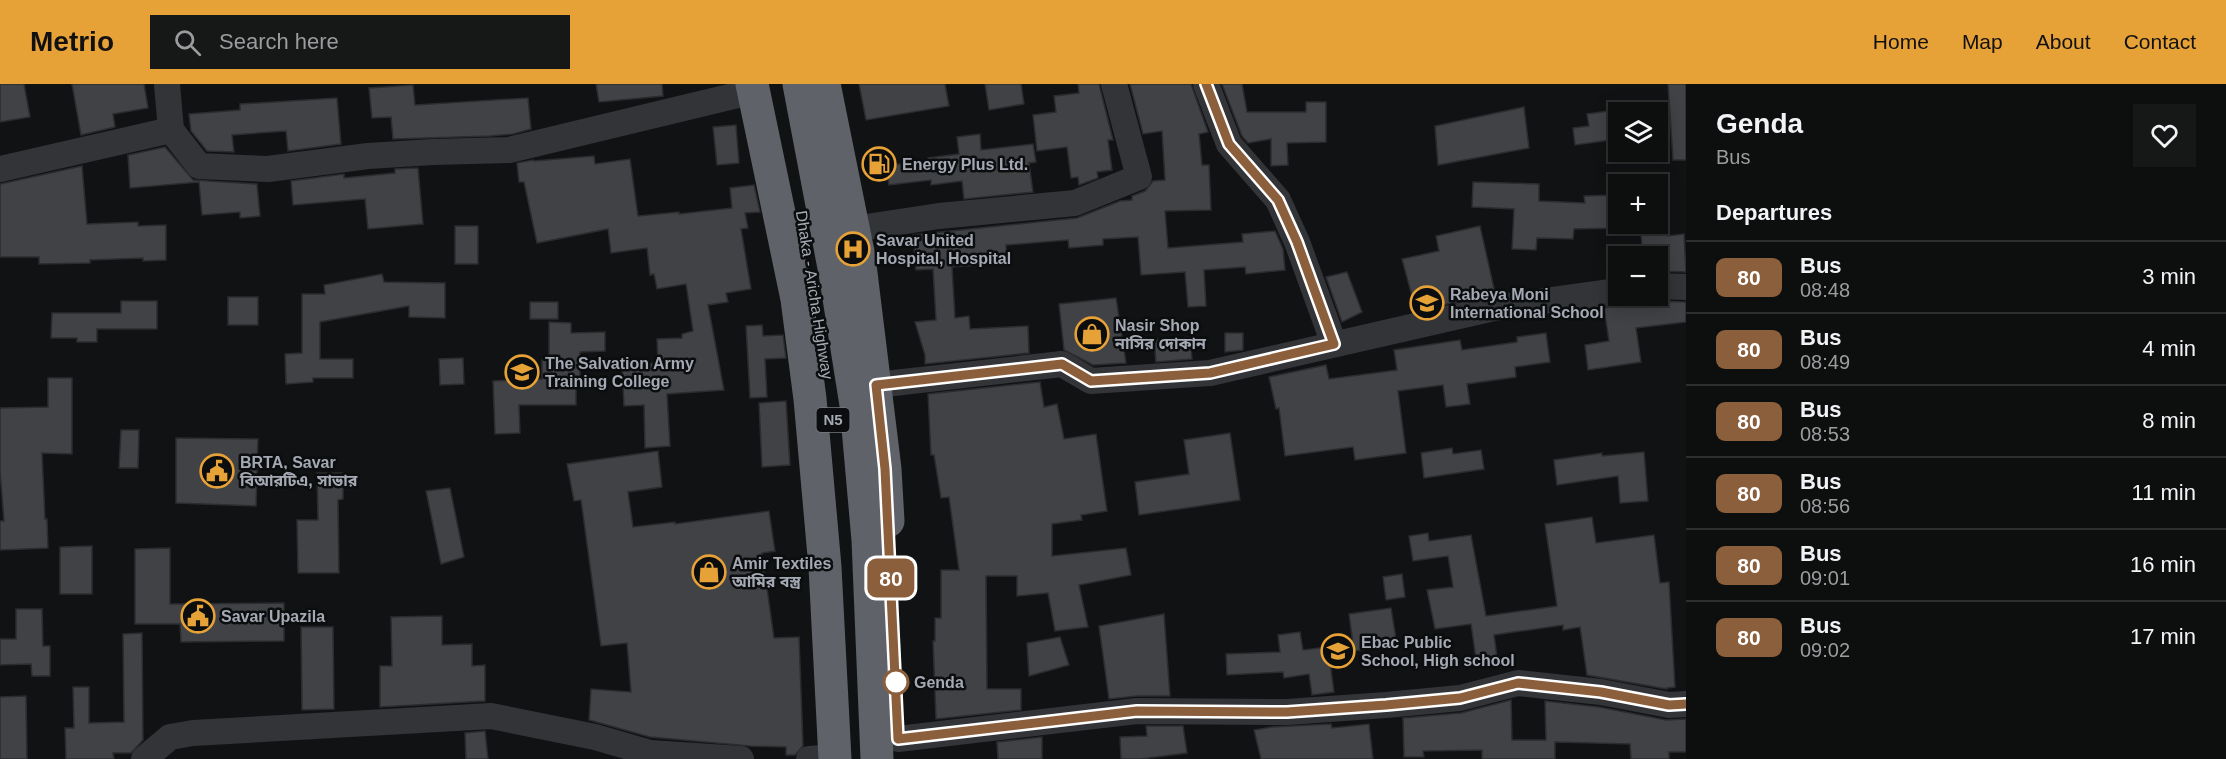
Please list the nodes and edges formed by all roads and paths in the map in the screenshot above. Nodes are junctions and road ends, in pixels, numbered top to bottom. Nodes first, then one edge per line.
1 (167, 84) edge
2 (799, 84) edge
3 (824, 84) edge
4 (1114, 84) edge
5 (1206, 84) edge
6 (761, 86) edge
7 (171, 130) junction
8 (0, 169) edge
9 (853, 229) junction
10 (1668, 286) edge
11 (1686, 287) edge
12 (1608, 292) edge
13 (1334, 344) junction
14 (876, 385) junction
15 (1686, 704) edge
16 (891, 752) edge
17 (833, 758) edge
18 (144, 759) edge
19 (741, 759) edge

1 - 7 street
2 - 16 highway, Dhaka - Aricha Highway / N5
3 - 9 highway
4 - 9 street
5 - 13 street
6 - 7 street
6 - 17 highway, Dhaka - Aricha Highway / N5
7 - 8 street
9 - 14 highway
10 - 11 street
12 - 13 street
13 - 14 street
14 - 16 highway
15 - 16 street
18 - 19 street

